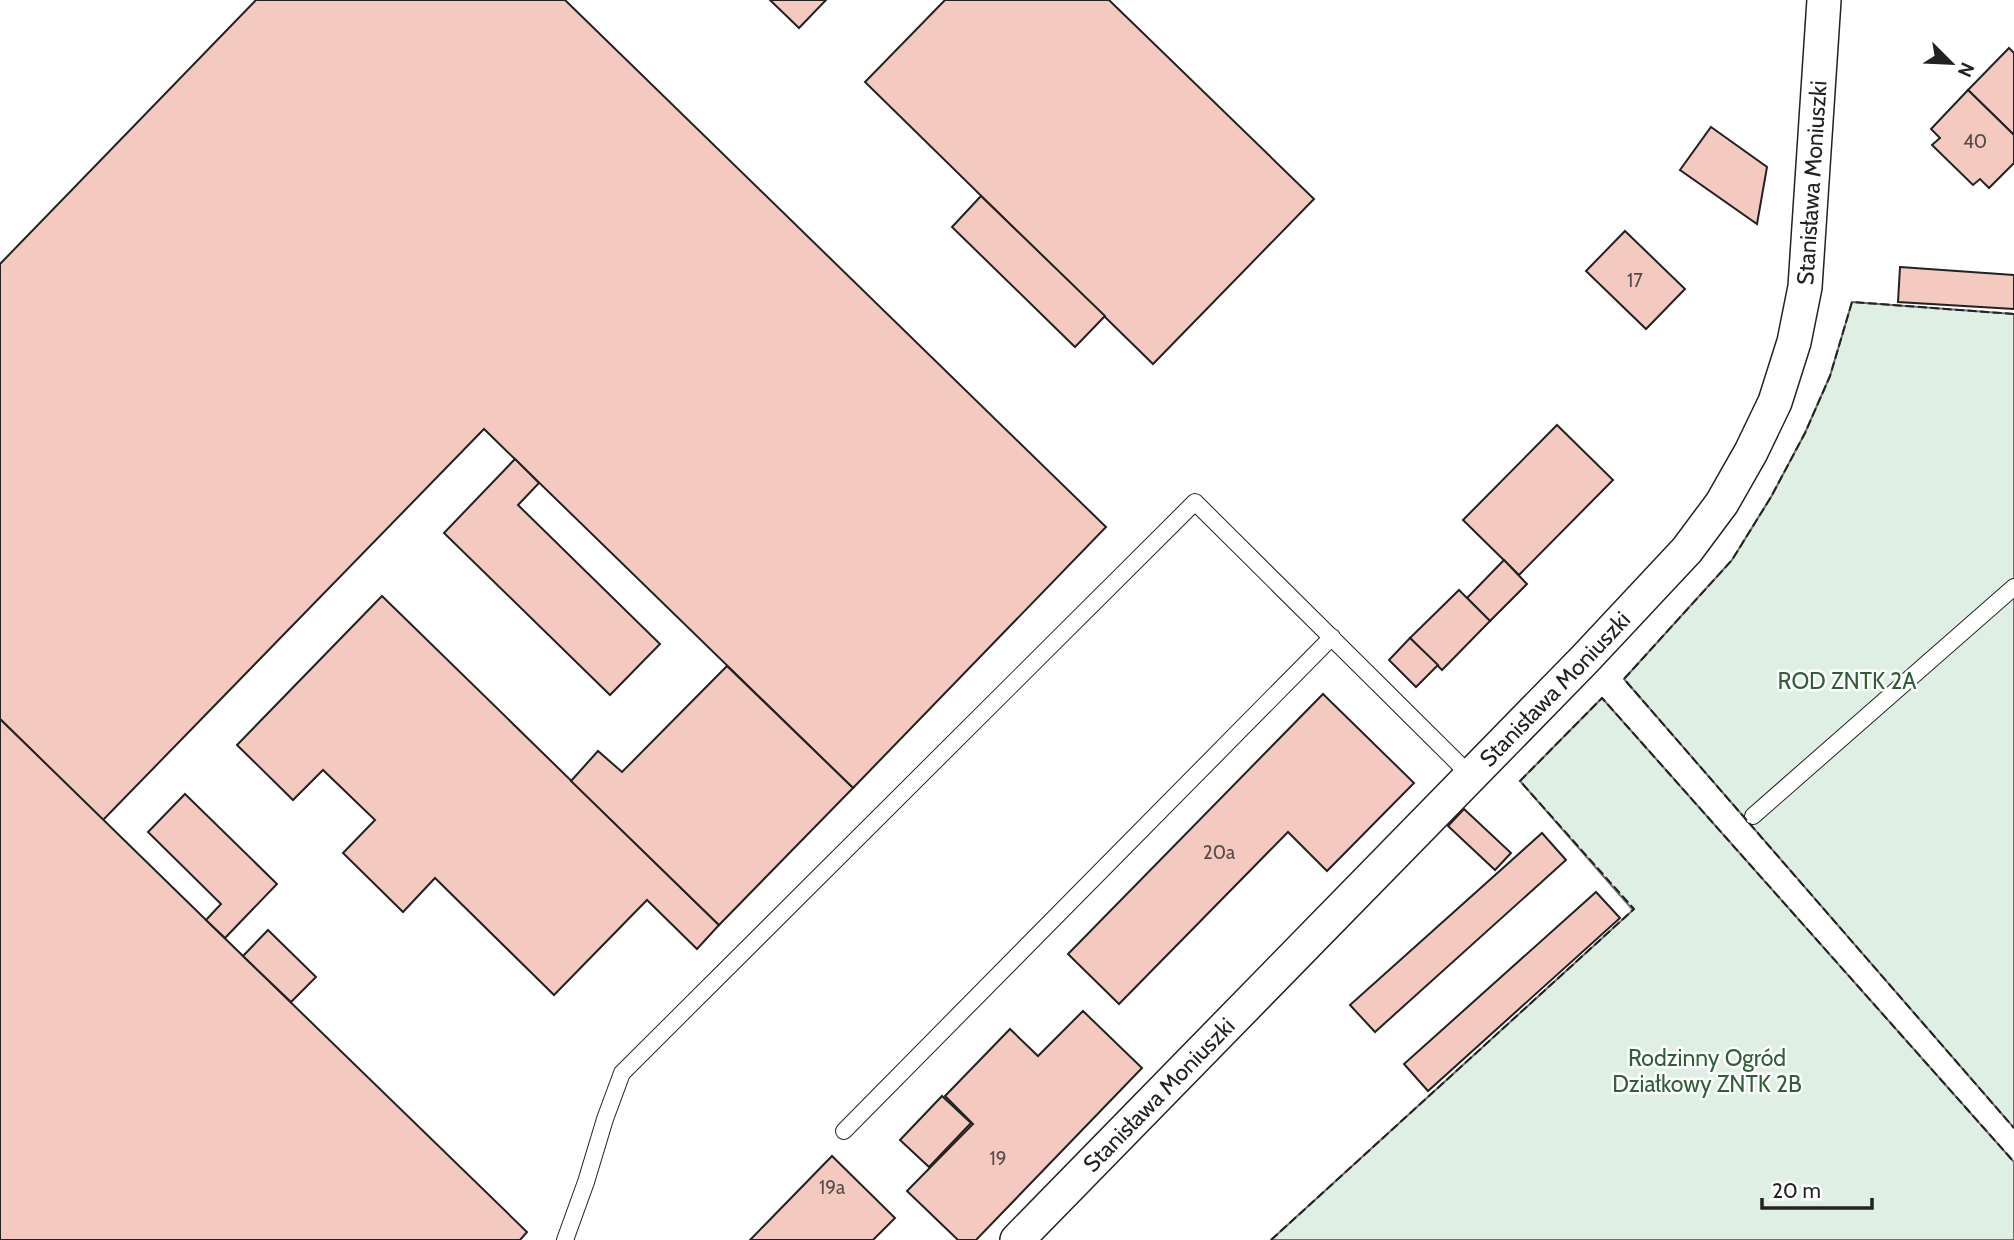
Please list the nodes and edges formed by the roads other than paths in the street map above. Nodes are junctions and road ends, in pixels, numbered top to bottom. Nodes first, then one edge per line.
1 (1824, 0) edge
2 (2014, 587) edge
3 (1332, 637) junction
4 (1471, 776) junction
5 (1753, 816) dead end
6 (844, 1131) dead end
7 (565, 1240) edge
8 (1017, 1240) edge

1 - 4 street, Stanisława Moniuszki
2 - 5 lane
3 - 4 lane
3 - 6 lane
3 - 7 lane
4 - 8 street, Stanisława Moniuszki

